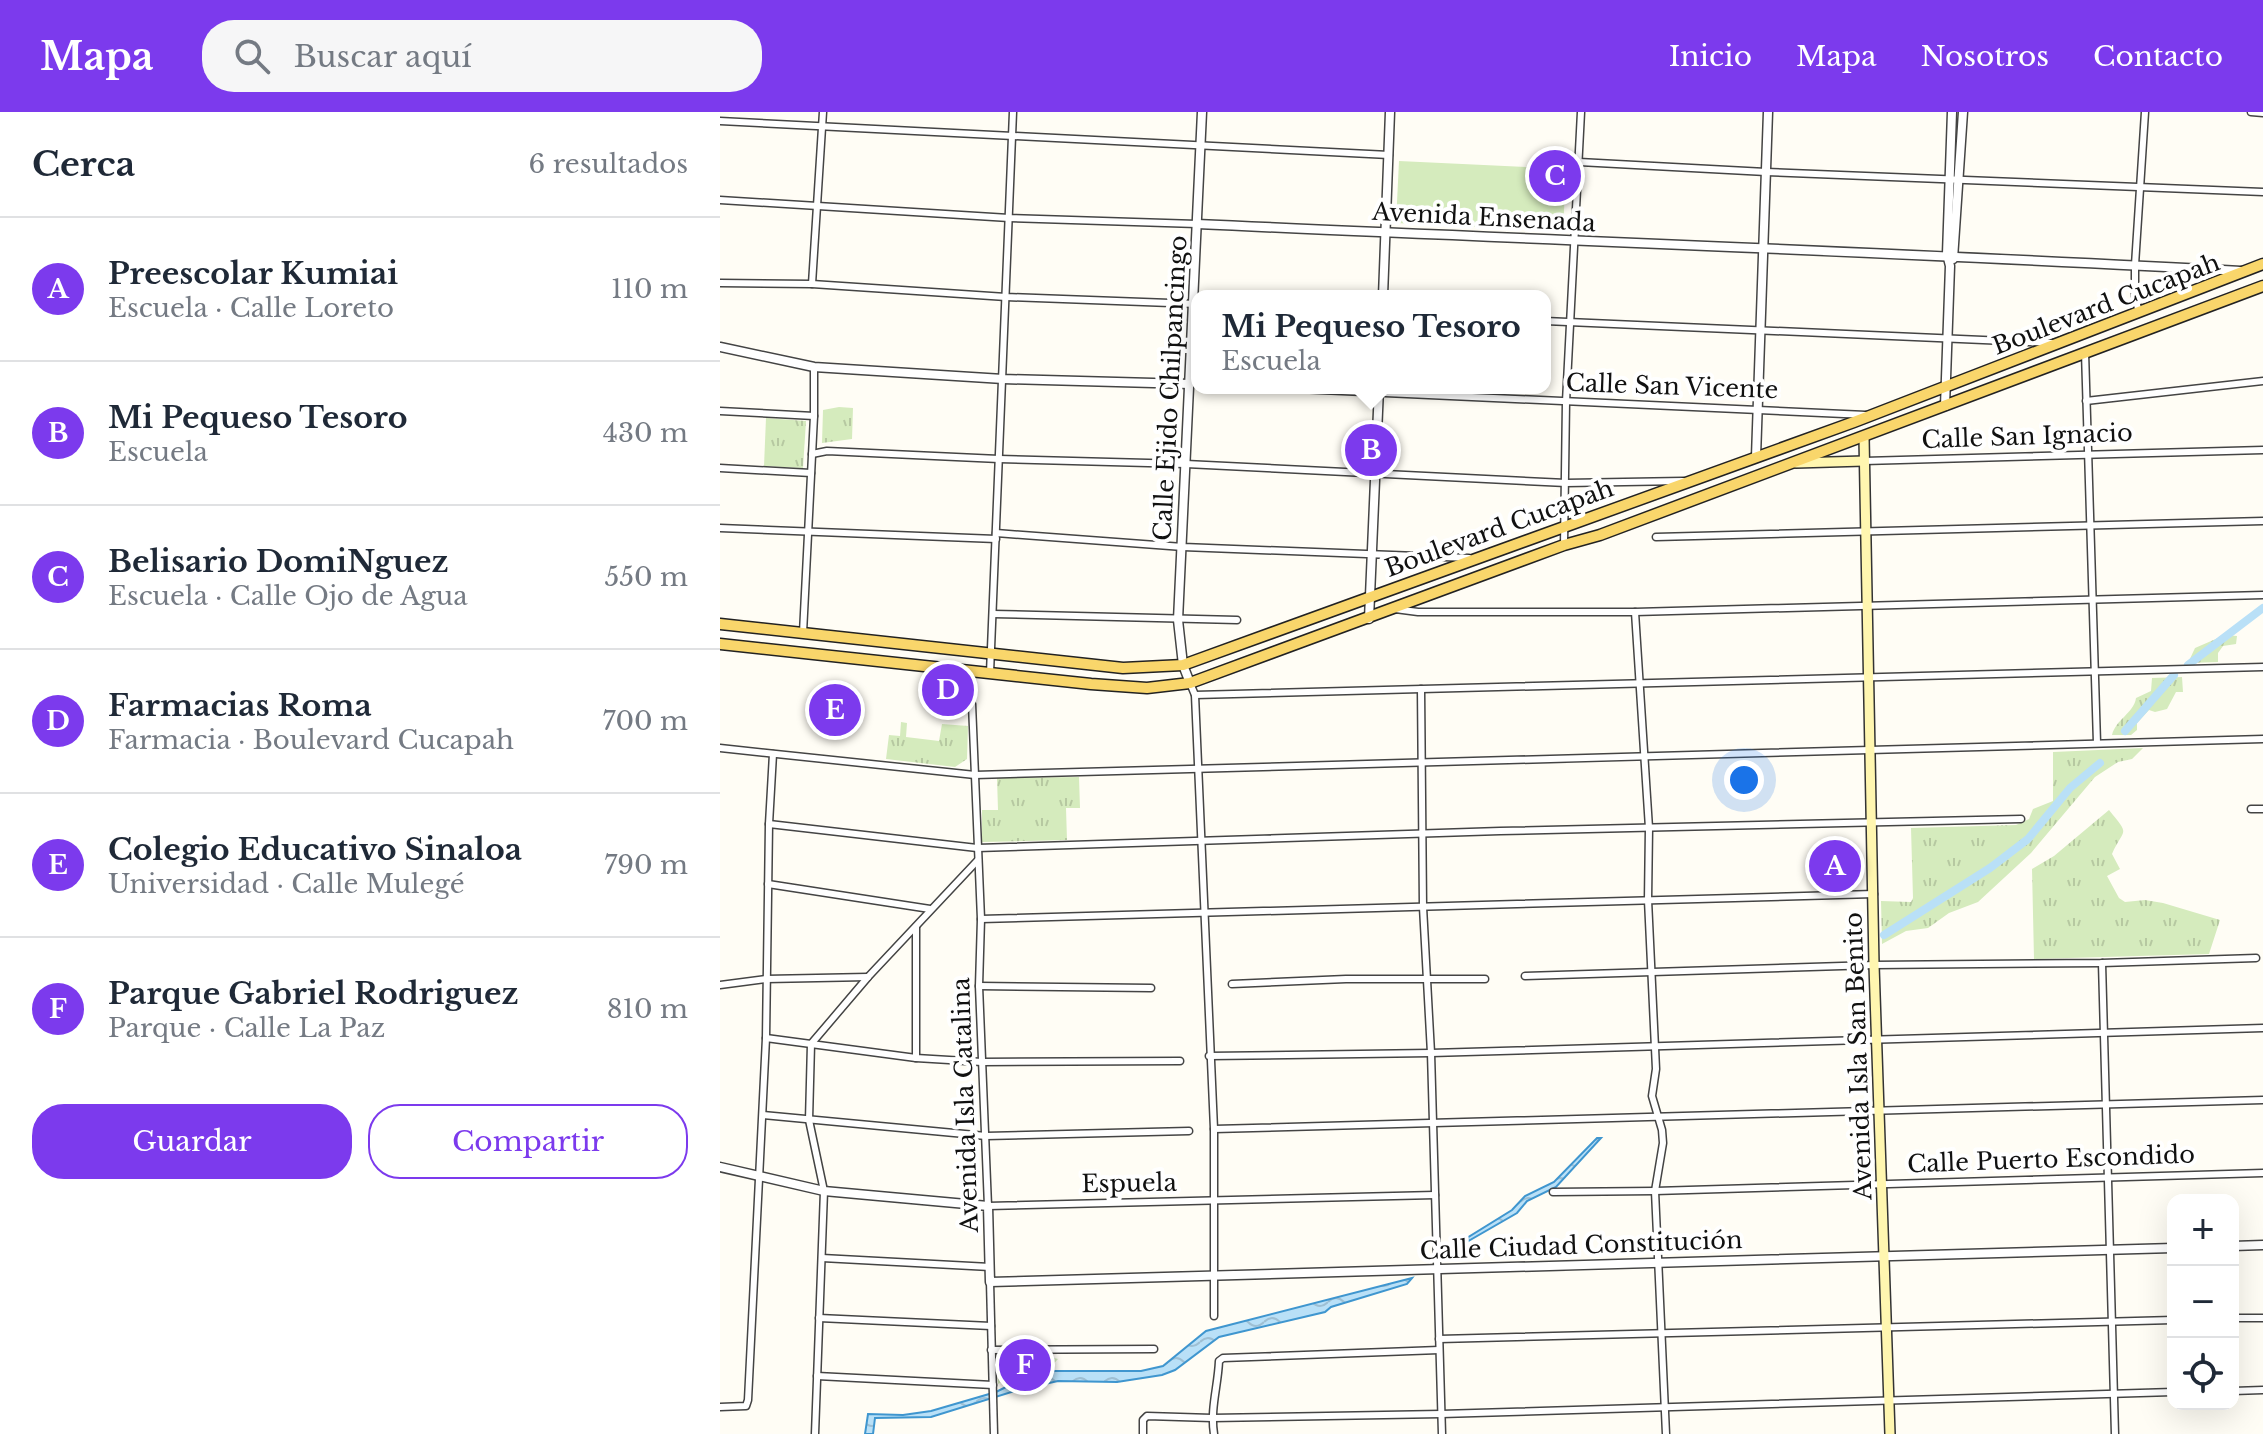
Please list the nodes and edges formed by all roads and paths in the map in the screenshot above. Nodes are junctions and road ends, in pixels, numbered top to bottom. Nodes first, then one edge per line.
1 (823, 112) edge
2 (1013, 112) edge
3 (1202, 112) edge
4 (1390, 112) edge
5 (1581, 112) edge
6 (1768, 112) edge
7 (1952, 112) edge
8 (1963, 112) edge
9 (2145, 112) edge
10 (2251, 112) edge
11 (2263, 113) edge
12 (720, 121) edge
13 (822, 127) junction
14 (1012, 137) junction
15 (1200, 147) junction
16 (1389, 155) junction
17 (1579, 162) junction
18 (1766, 172) junction
19 (1949, 179) junction
20 (1960, 179) junction
21 (2141, 186) junction
22 (2263, 192) edge
23 (720, 200) edge
24 (817, 204) junction
25 (1009, 218) junction
26 (1197, 224) junction
27 (1385, 233) junction
28 (1574, 242) junction
29 (1762, 249) junction
30 (1950, 254) junction
31 (2263, 264) edge
32 (2135, 265) junction
33 (2246, 271) junction
34 (720, 283) edge
35 (812, 284) junction
36 (2263, 286) edge
37 (1195, 290) edge
38 (1383, 290) edge
39 (1006, 297) junction
40 (1191, 304) edge
41 (2139, 313) junction
42 (1551, 321) edge
43 (1570, 322) junction
44 (1759, 332) junction
45 (1948, 339) junction
46 (2060, 343) junction
47 (720, 347) edge
48 (2085, 352) junction
49 (814, 367) junction
50 (1003, 379) junction
51 (2263, 381) edge
52 (1191, 385) edge
53 (1945, 387) junction
54 (1193, 394) edge
55 (1379, 394) edge
56 (1441, 394) edge
57 (2086, 401) junction
58 (1566, 402) junction
59 (1945, 406) junction
60 (1756, 410) junction
61 (720, 411) edge
62 (1873, 415) junction
63 (814, 416) junction
64 (1864, 437) junction
65 (2263, 450) edge
66 (812, 454) junction
67 (2088, 455) junction
68 (1756, 457) junction
69 (999, 459) junction
70 (1864, 461) junction
71 (1793, 463) junction
72 (1186, 464) junction
73 (720, 468) edge
74 (811, 473) junction
75 (1375, 475) junction
76 (1690, 481) junction
77 (1566, 483) junction
78 (1596, 515) junction
79 (2263, 521) edge
80 (1565, 525) junction
81 (2090, 527) junction
82 (720, 528) edge
83 (1866, 531) junction
84 (808, 533) junction
85 (1600, 535) junction
86 (996, 536) junction
87 (1656, 537) dead end
88 (1564, 545) junction
89 (1183, 547) junction
90 (1372, 555) junction
91 (1473, 559) junction
92 (2263, 595) edge
93 (1370, 596) junction
94 (2091, 599) junction
95 (1866, 605) junction
96 (1395, 609) junction
97 (1635, 612) junction
98 (993, 614) junction
99 (1369, 619) junction
100 (1178, 620) junction
101 (1237, 620) dead end
102 (720, 624) edge
103 (803, 633) junction
104 (720, 644) edge
105 (991, 654) junction
106 (1183, 665) junction
107 (2263, 667) edge
108 (2094, 671) junction
109 (990, 673) junction
110 (1868, 677) junction
111 (1641, 682) junction
112 (1190, 683) junction
113 (1421, 689) junction
114 (1195, 695) junction
115 (972, 704) dead end
116 (2263, 739) edge
117 (2097, 743) junction
118 (720, 748) edge
119 (1869, 750) junction
120 (773, 754) junction
121 (1644, 755) junction
122 (1423, 763) junction
123 (1197, 768) junction
124 (975, 775) junction
125 (2251, 809) dead end
126 (2263, 809) edge
127 (2021, 819) dead end
128 (1872, 823) junction
129 (769, 824) junction
130 (1649, 828) junction
131 (1423, 834) junction
132 (1201, 841) junction
133 (977, 848) junction
134 (978, 859) junction
135 (768, 884) junction
136 (1874, 894) junction
137 (1648, 900) junction
138 (1423, 907) junction
139 (930, 909) junction
140 (1203, 913) junction
141 (981, 919) junction
142 (916, 927) junction
143 (2256, 958) dead end
144 (2102, 963) junction
145 (1874, 965) junction
146 (1652, 972) junction
147 (1525, 976) dead end
148 (868, 977) junction
149 (1427, 978) junction
150 (766, 979) junction
151 (1485, 979) dead end
152 (1232, 984) dead end
153 (720, 985) edge
154 (979, 986) junction
155 (1151, 988) dead end
156 (2263, 1028) edge
157 (2104, 1032) junction
158 (766, 1038) junction
159 (1878, 1039) junction
160 (811, 1044) junction
161 (1654, 1045) junction
162 (1431, 1053) junction
163 (1209, 1056) junction
164 (916, 1058) junction
165 (1180, 1061) dead end
166 (982, 1062) junction
167 (2263, 1100) edge
168 (2106, 1105) junction
169 (1880, 1111) junction
170 (763, 1115) junction
171 (1657, 1117) junction
172 (809, 1120) junction
173 (1433, 1125) junction
174 (1214, 1129) junction
175 (1189, 1131) dead end
176 (986, 1136) junction
177 (720, 1167) edge
178 (2263, 1173) edge
179 (760, 1177) junction
180 (2108, 1178) junction
181 (1882, 1184) junction
182 (824, 1191) junction
183 (1655, 1191) junction
184 (1553, 1192) dead end
185 (1435, 1195) junction
186 (1214, 1201) junction
187 (988, 1206) junction
188 (2263, 1245) edge
189 (2239, 1246) edge
190 (2167, 1248) edge
191 (2110, 1249) junction
192 (1885, 1256) junction
193 (822, 1258) junction
194 (1660, 1262) junction
195 (990, 1267) junction
196 (1437, 1269) junction
197 (1214, 1275) junction
198 (990, 1282) junction
199 (1214, 1316) dead end
200 (819, 1318) junction
201 (2239, 1318) edge
202 (2263, 1318) edge
203 (2167, 1320) edge
204 (2112, 1322) junction
205 (991, 1326) junction
206 (1887, 1328) junction
207 (1663, 1334) junction
208 (1439, 1339) junction
209 (1154, 1349) dead end
210 (991, 1350) junction
211 (1439, 1350) junction
212 (817, 1376) junction
213 (993, 1387) junction
214 (2263, 1390) edge
215 (2239, 1391) edge
216 (2167, 1392) edge
217 (2114, 1394) junction
218 (1889, 1400) junction
219 (720, 1407) edge
220 (1665, 1407) junction
221 (1441, 1414) junction
222 (1212, 1418) junction
223 (815, 1434) edge
224 (994, 1434) edge
225 (1143, 1434) edge
226 (1214, 1434) edge
227 (1442, 1434) edge
228 (1666, 1434) edge
229 (1890, 1434) edge
230 (2115, 1434) edge

1 - 13 street
2 - 14 street
3 - 15 street, Calle Ejido Chilpancingo
4 - 16 street
5 - 17 street
6 - 18 street
7 - 19 street
8 - 20 street
9 - 21 street
10 - 11 street
12 - 13 street
13 - 14 street
13 - 24 street
14 - 15 street
14 - 25 street
15 - 16 street
15 - 26 street, Calle Ejido Chilpancingo
16 - 27 street
17 - 18 street
17 - 28 street
18 - 19 street
18 - 29 street
19 - 20 street
19 - 30 street
20 - 21 street
20 - 30 street
21 - 22 street
21 - 32 street
23 - 24 street, Avenida Ensenada
24 - 25 street, Avenida Ensenada
24 - 35 street
25 - 26 street, Avenida Ensenada
25 - 39 street
26 - 27 street, Avenida Ensenada
26 - 37 street, Calle Ejido Chilpancingo
27 - 28 street, Avenida Ensenada
27 - 38 street
28 - 29 street, Avenida Ensenada
28 - 43 street
29 - 30 street, Avenida Ensenada
29 - 44 street
30 - 32 street, Avenida Ensenada
30 - 45 street
31 - 33 main road, Boulevard Cucapah
32 - 33 street, Avenida Ensenada
32 - 41 street
33 - 41 main road, Boulevard Cucapah
34 - 35 street
35 - 39 street
36 - 48 main road, Boulevard Cucapah
39 - 40 street
39 - 50 street
41 - 46 main road, Boulevard Cucapah
42 - 43 street
43 - 44 street
43 - 58 street
44 - 45 street
44 - 60 street
45 - 46 street
45 - 53 street
46 - 53 main road, Boulevard Cucapah
47 - 49 street
48 - 57 street
48 - 59 main road, Boulevard Cucapah
49 - 50 street
49 - 63 street
50 - 52 street
50 - 69 street
51 - 57 street
53 - 59 street
53 - 62 main road, Boulevard Cucapah
54 - 72 street, Calle Ejido Chilpancingo
55 - 75 street
56 - 58 street, Calle San Vicente
57 - 67 street
58 - 60 street, Calle San Vicente
58 - 77 street
59 - 64 main road, Boulevard Cucapah
60 - 62 street, Calle San Vicente
60 - 68 street
61 - 63 street
62 - 68 main road, Boulevard Cucapah
63 - 66 street
64 - 70 main road, Avenida Isla San Benito
64 - 71 main road, Boulevard Cucapah
65 - 67 street, Calle San Ignacio
66 - 69 street
66 - 74 street
67 - 70 street, Calle San Ignacio
67 - 81 street
68 - 76 main road, Boulevard Cucapah
69 - 72 street
69 - 86 street
70 - 71 main road, Calle San Ignacio
70 - 83 main road, Avenida Isla San Benito
71 - 85 main road, Boulevard Cucapah
72 - 75 street
72 - 89 street, Calle Ejido Chilpancingo
73 - 74 street
74 - 84 street
75 - 77 street
75 - 90 street
76 - 77 street
76 - 78 main road, Boulevard Cucapah
77 - 80 street
78 - 80 main road, Boulevard Cucapah
78 - 85 main road
79 - 81 street
80 - 88 street
80 - 91 main road, Boulevard Cucapah
81 - 83 street
81 - 94 street
82 - 84 street
83 - 87 street
83 - 95 main road, Avenida Isla San Benito
84 - 86 street
84 - 103 street
85 - 88 main road, Boulevard Cucapah
86 - 89 street
86 - 98 street
88 - 96 main road, Boulevard Cucapah
89 - 90 street
89 - 100 street, Calle Ejido Chilpancingo
90 - 91 street
90 - 93 street
91 - 93 main road, Boulevard Cucapah
92 - 94 street
93 - 99 street
93 - 106 main road, Boulevard Cucapah
94 - 95 street
94 - 108 street
95 - 97 street
95 - 110 main road, Avenida Isla San Benito
96 - 97 street
96 - 99 main road, Boulevard Cucapah
97 - 111 street
98 - 100 street
98 - 105 street
99 - 112 main road, Boulevard Cucapah
100 - 101 street
100 - 106 street, Calle Ejido Chilpancingo
102 - 103 main road, Boulevard Cucapah
103 - 105 main road, Boulevard Cucapah
104 - 109 main road, Boulevard Cucapah
105 - 106 main road, Boulevard Cucapah
105 - 109 street
106 - 112 street, Calle Ejido Chilpancingo
107 - 108 street
108 - 110 street
108 - 117 street
109 - 112 main road, Boulevard Cucapah
110 - 111 street
110 - 119 main road, Avenida Isla San Benito
111 - 113 street
111 - 121 street
112 - 114 street
113 - 114 street
113 - 122 street
114 - 123 street
115 - 124 street, Avenida Isla Catalina
116 - 117 street
117 - 119 street
118 - 120 street
119 - 121 street
119 - 128 main road, Avenida Isla San Benito
120 - 124 street
120 - 129 street
121 - 122 street
121 - 130 street
122 - 123 street
122 - 131 street
123 - 124 street
123 - 132 street
124 - 133 street, Avenida Isla Catalina
125 - 126 street
127 - 128 street
128 - 130 street
128 - 136 main road, Avenida Isla San Benito
129 - 133 street
129 - 135 street
130 - 131 street
130 - 137 street
131 - 132 street
131 - 138 street
132 - 133 street
132 - 140 street
133 - 134 street, Avenida Isla Catalina
134 - 139 street
134 - 141 street, Avenida Isla Catalina
135 - 139 street
135 - 150 street
136 - 137 street
136 - 145 main road, Avenida Isla San Benito
137 - 138 street
137 - 146 street
138 - 140 street
138 - 149 street
139 - 142 street
140 - 141 street
140 - 163 street
141 - 154 street, Avenida Isla Catalina
142 - 148 street
142 - 164 street
143 - 144 street
144 - 145 street
144 - 157 street
145 - 146 street
145 - 159 main road, Avenida Isla San Benito
146 - 147 street
146 - 161 street
148 - 150 street
148 - 160 street
149 - 151 street
149 - 152 street
149 - 162 street
150 - 153 street
150 - 158 street
154 - 155 street
154 - 166 street, Avenida Isla Catalina
156 - 157 street
157 - 159 street
157 - 168 street
158 - 160 street
158 - 170 street
159 - 161 street
159 - 169 main road, Avenida Isla San Benito
160 - 164 street
160 - 172 street
161 - 162 street
161 - 171 street
162 - 163 street
162 - 173 street
163 - 174 street
164 - 166 street
165 - 166 street
166 - 176 street, Avenida Isla Catalina
167 - 168 street
168 - 169 street
168 - 180 street
169 - 171 street
169 - 181 main road, Avenida Isla San Benito
170 - 172 street
170 - 179 street
171 - 173 street
171 - 183 street
172 - 176 street
172 - 182 street
173 - 174 street
173 - 185 street
174 - 186 street
175 - 176 street
176 - 187 street, Avenida Isla Catalina
177 - 179 street
178 - 180 street, Calle Puerto Escondido
179 - 182 street
179 - 219 street
180 - 181 street, Calle Puerto Escondido
180 - 191 street
181 - 183 street, Calle Puerto Escondido
181 - 192 main road, Avenida Isla San Benito
182 - 187 street, Espuela
182 - 193 street
183 - 184 street, Calle Puerto Escondido
183 - 194 street
185 - 186 street, Espuela
185 - 196 street
186 - 187 street, Espuela
186 - 197 street
187 - 195 street, Avenida Isla Catalina
188 - 189 street
190 - 191 street, Calle Ciudad Constitución
191 - 192 street, Calle Ciudad Constitución
191 - 204 street
192 - 194 street, Calle Ciudad Constitución
192 - 206 main road, Avenida Isla San Benito
193 - 195 street
193 - 200 street
194 - 196 street, Calle Ciudad Constitución
194 - 207 street
195 - 198 street, Avenida Isla Catalina
196 - 197 street, Calle Ciudad Constitución
196 - 208 street
197 - 198 street, Calle Ciudad Constitución
197 - 199 street
198 - 205 street, Avenida Isla Catalina
200 - 205 street
200 - 212 street
201 - 202 street
203 - 204 street
204 - 206 street
204 - 217 street
205 - 210 street, Avenida Isla Catalina
206 - 207 street
206 - 218 main road, Avenida Isla San Benito
207 - 208 street
207 - 220 street
208 - 211 street
209 - 210 street
210 - 213 street, Avenida Isla Catalina
211 - 221 street
211 - 222 street
212 - 213 street
212 - 223 street
213 - 224 street, Avenida Isla Catalina
214 - 215 street
216 - 217 street
217 - 218 street
217 - 230 street
218 - 220 street
218 - 229 main road, Avenida Isla San Benito
220 - 221 street
220 - 228 street
221 - 222 street
221 - 227 street
222 - 225 street
222 - 226 street

